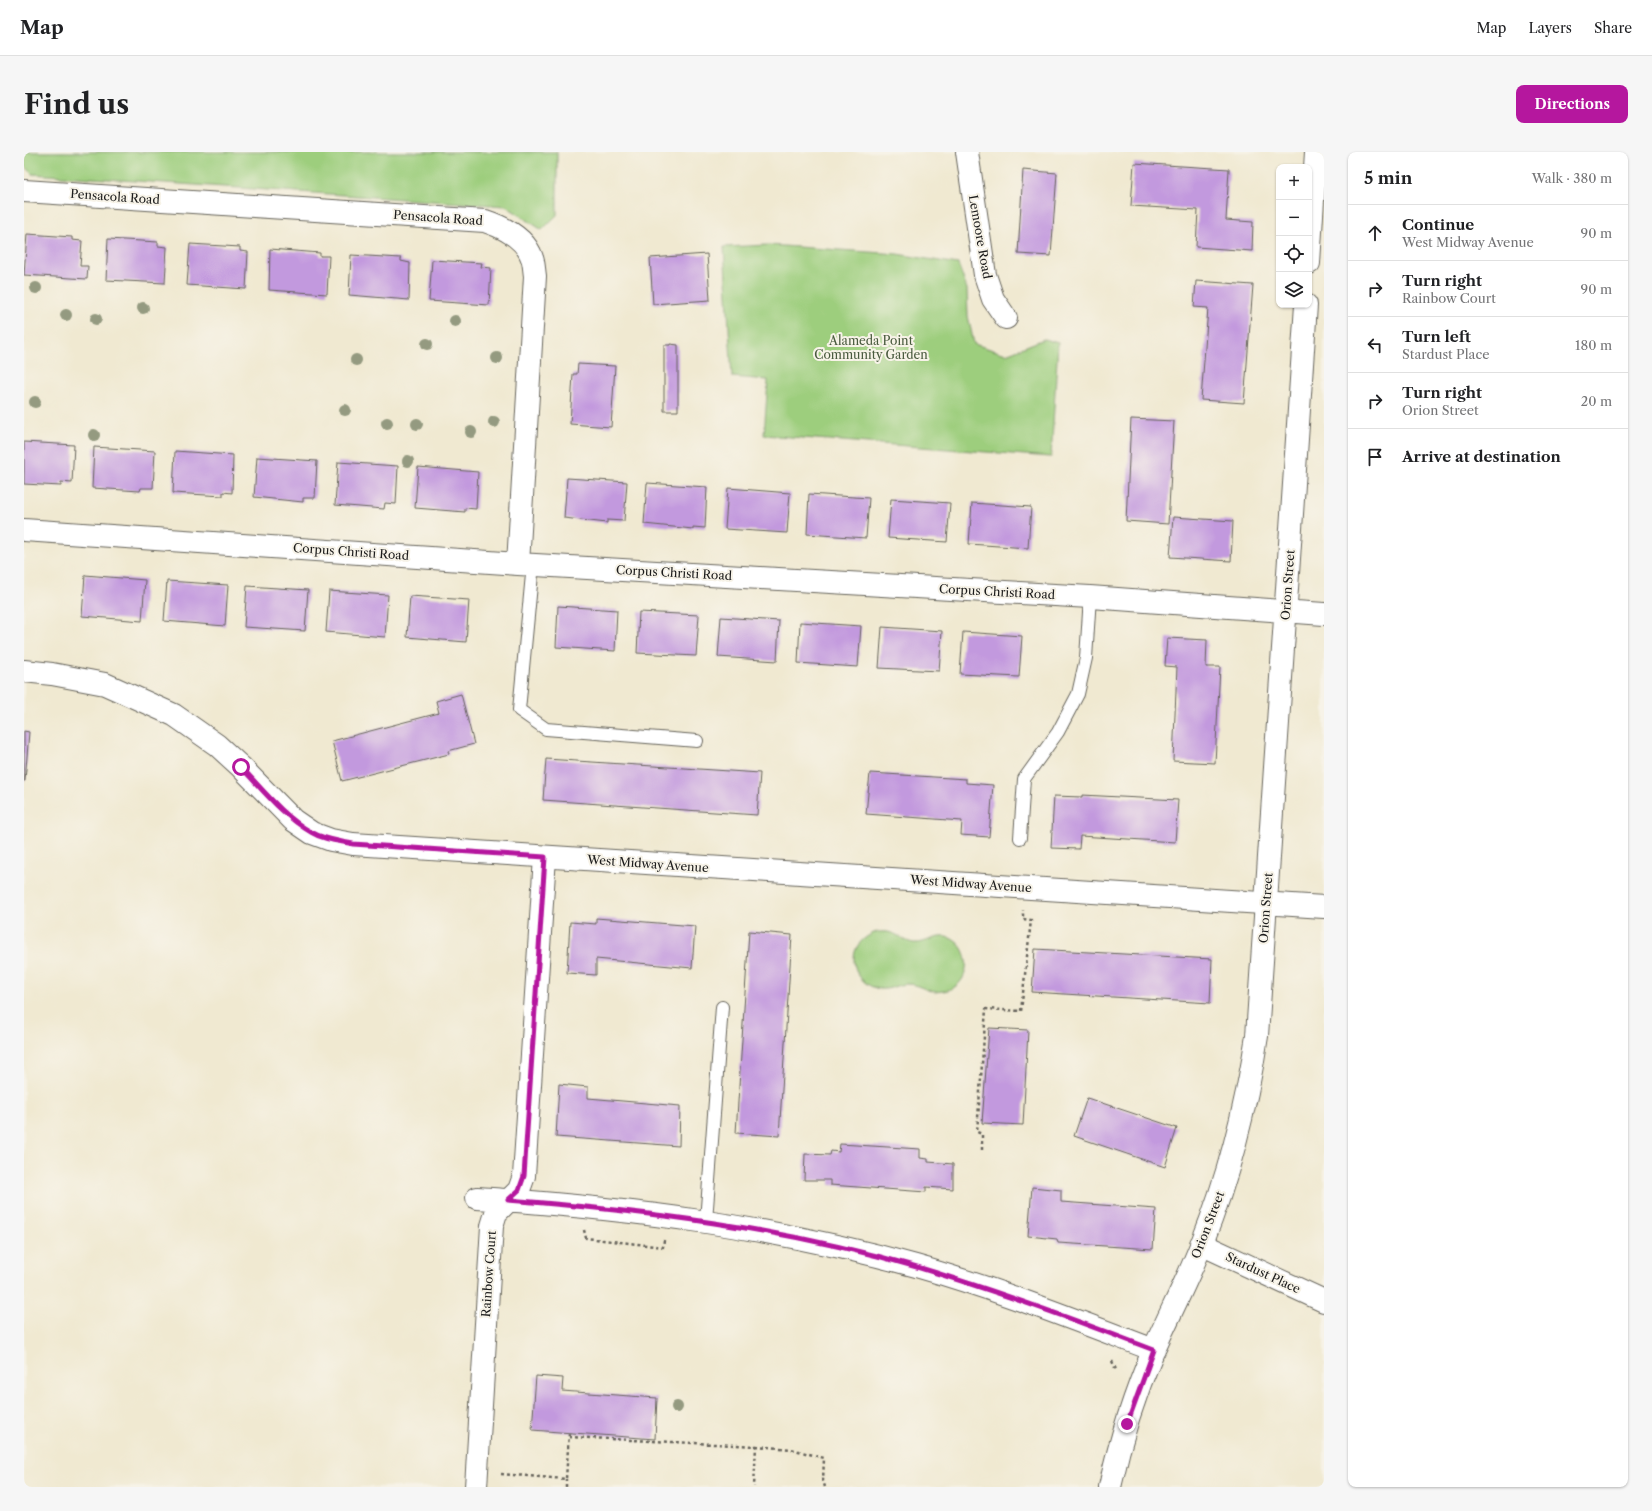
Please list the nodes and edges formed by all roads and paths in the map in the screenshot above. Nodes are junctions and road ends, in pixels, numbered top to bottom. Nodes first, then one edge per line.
1 (968, 152) edge
2 (1316, 152) edge
3 (24, 191) edge
4 (1311, 236) edge
5 (1306, 308) edge
6 (1006, 318) dead end
7 (24, 530) edge
8 (525, 564) junction
9 (1090, 597) junction
10 (1286, 611) junction
11 (1324, 614) edge
12 (24, 671) edge
13 (697, 741) dead end
14 (1020, 838) dead end
15 (545, 857) junction
16 (1024, 888) junction
17 (1266, 903) junction
18 (1324, 907) edge
19 (722, 1007) dead end
20 (982, 1150) dead end
21 (477, 1198) dead end
22 (508, 1200) junction
23 (706, 1221) junction
24 (583, 1227) dead end
25 (668, 1236) dead end
26 (1202, 1244) junction
27 (1324, 1301) edge
28 (1154, 1350) junction
29 (1108, 1357) dead end
30 (1118, 1375) dead end
31 (569, 1433) dead end
32 (569, 1437) junction
33 (756, 1446) junction
34 (495, 1474) dead end
35 (566, 1479) junction
36 (476, 1487) edge
37 (566, 1487) edge
38 (754, 1487) edge
39 (825, 1487) edge
40 (1110, 1487) edge

1 - 6 street, Lemoore Road
2 - 4 street
3 - 8 street, Pensacola Road
5 - 10 street, Orion Street
7 - 8 street, Corpus Christi Road
8 - 9 street, Corpus Christi Road
8 - 13 lane
9 - 10 street, Corpus Christi Road
9 - 14 lane
10 - 11 street, Corpus Christi Road
10 - 17 street, Orion Street
12 - 15 street, West Midway Avenue
15 - 16 street, West Midway Avenue
15 - 22 street, Rainbow Court
16 - 17 street, West Midway Avenue
16 - 20 path
17 - 18 street, West Midway Avenue
17 - 26 street, Orion Street
19 - 23 lane
21 - 22 street
22 - 23 street
22 - 36 street, Rainbow Court
23 - 28 street
24 - 25 path
26 - 27 street, Stardust Place
26 - 28 street, Orion Street
28 - 40 street, Orion Street
29 - 30 path
31 - 32 path
32 - 33 path
32 - 35 path
33 - 38 path
33 - 39 path
34 - 35 path
35 - 37 path

